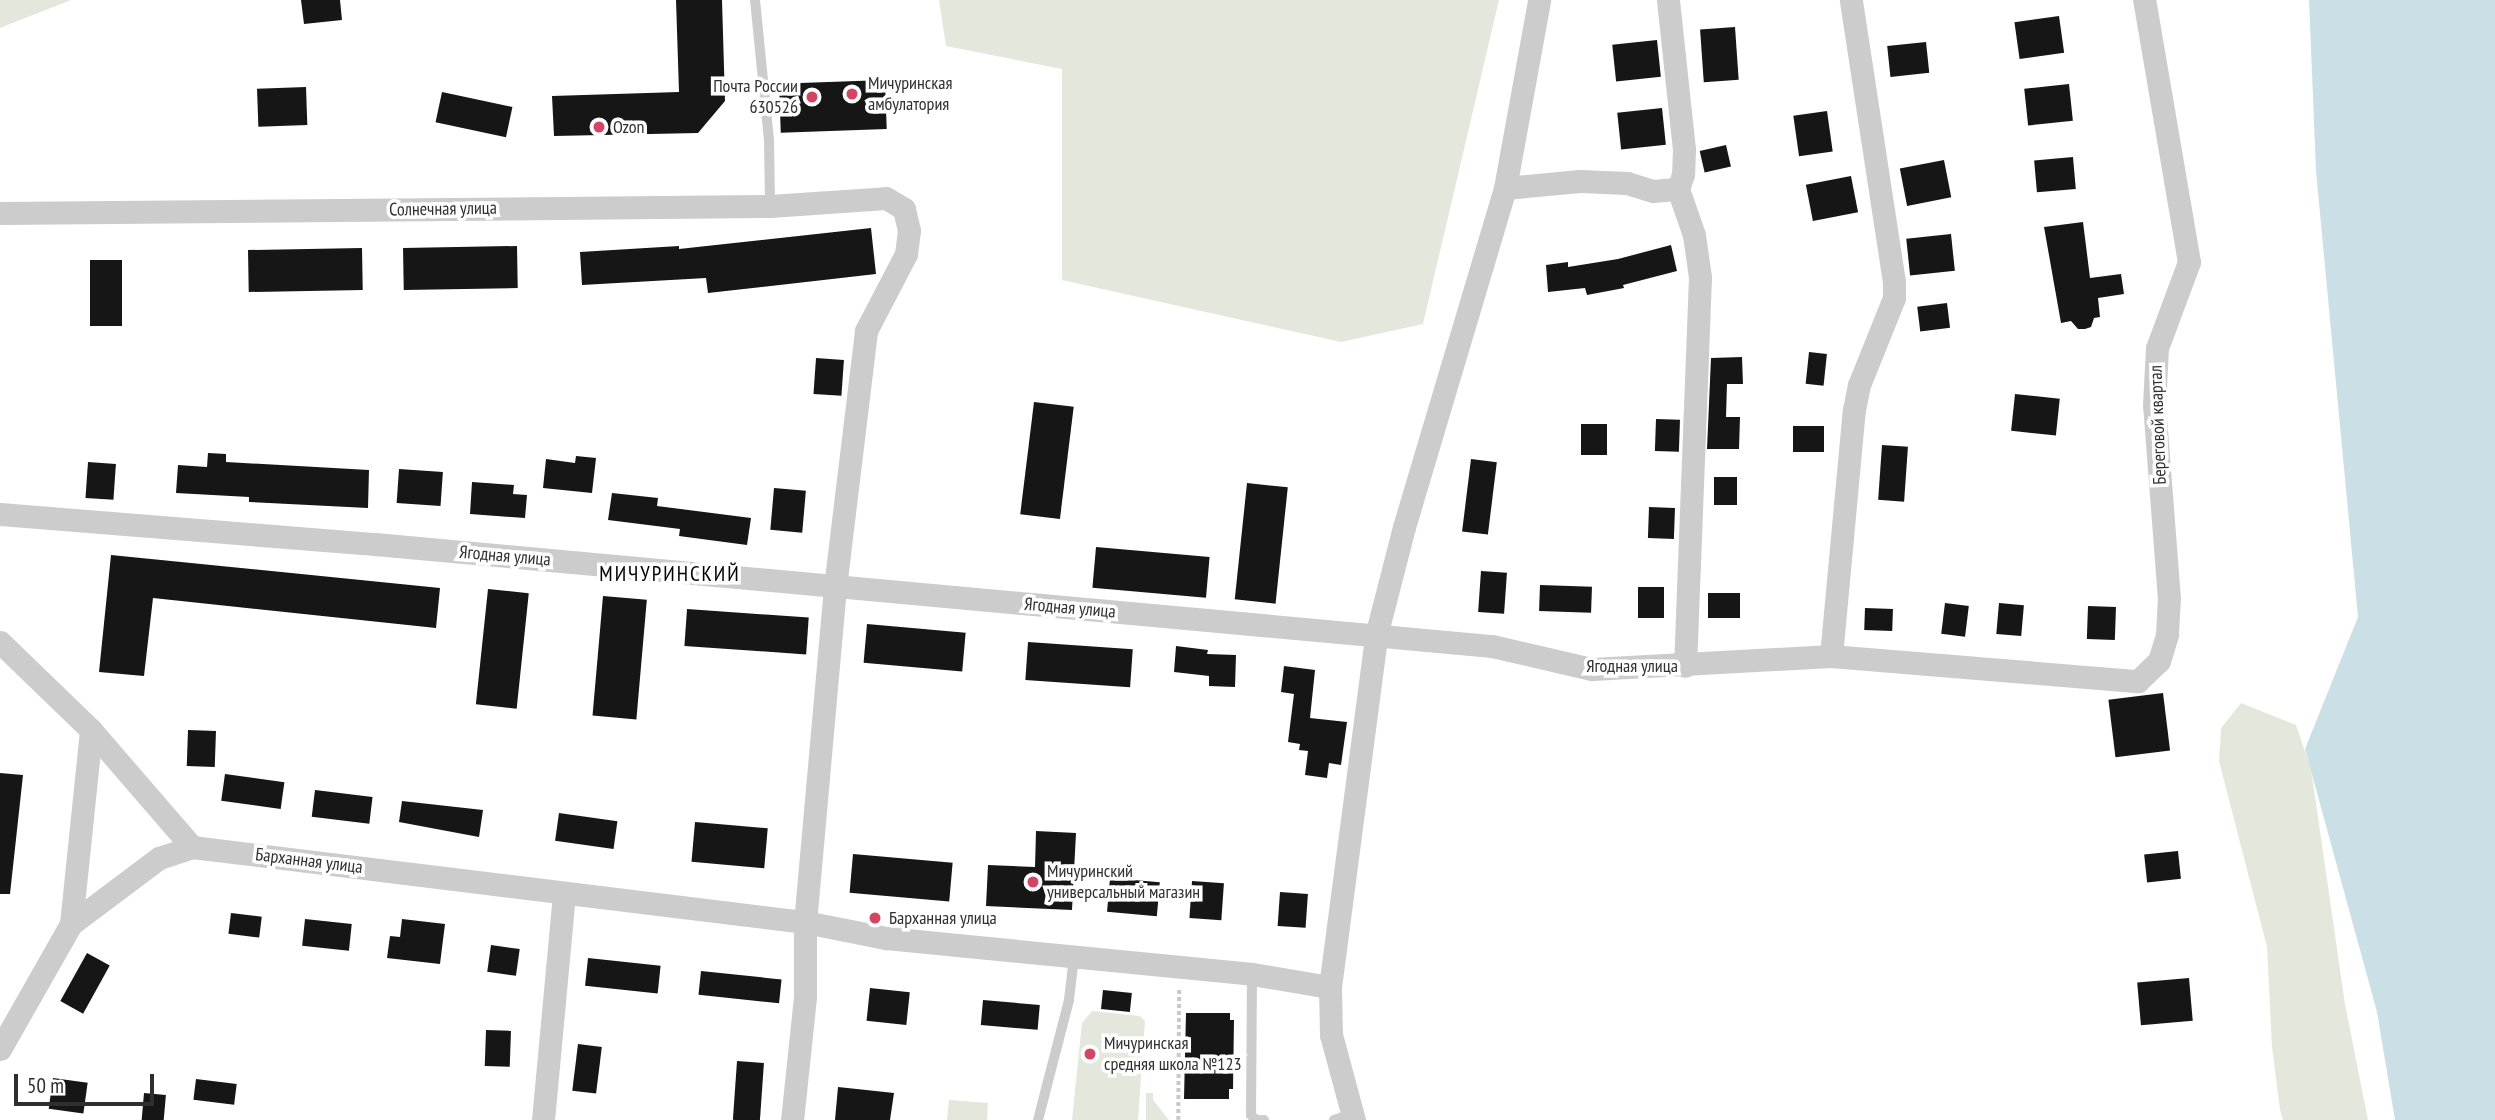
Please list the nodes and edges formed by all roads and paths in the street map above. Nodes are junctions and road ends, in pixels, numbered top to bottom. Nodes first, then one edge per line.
1 (755, 0) edge
2 (1539, 0) edge
3 (1668, 0) edge
4 (1851, 0) edge
5 (2144, 0) edge
6 (1504, 188) junction
7 (1678, 189) junction
8 (770, 206) junction
9 (0, 213) edge
10 (0, 514) edge
11 (835, 587) junction
12 (1376, 636) junction
13 (0, 642) edge
14 (1831, 656) junction
15 (1685, 666) junction
16 (2138, 681) joint
17 (90, 730) junction
18 (192, 847) junction
19 (564, 893) junction
20 (805, 922) junction
21 (71, 924) junction
22 (1074, 956) junction
23 (1252, 974) junction
24 (1330, 987) junction
25 (1179, 989) dead end
26 (0, 1049) edge
27 (1347, 1118) edge
28 (543, 1120) edge
29 (792, 1120) edge
30 (1038, 1120) edge
31 (1178, 1120) edge
32 (1264, 1120) edge

1 - 8 lane
2 - 6 street
3 - 7 street
4 - 14 street
5 - 16 street, Береговой квартал
6 - 7 street
6 - 12 street
7 - 15 street
8 - 9 street, Солнечная улица
8 - 11 street, Солнечная улица
10 - 11 street, Ягодная улица
11 - 12 street, Ягодная улица
11 - 20 street
12 - 15 street, Ягодная улица
12 - 24 street
13 - 17 street
14 - 15 street, Ягодная улица
14 - 16 street, Ягодная улица
17 - 18 street
17 - 21 street
18 - 19 street, Барханная улица
18 - 21 street
19 - 20 street, Барханная улица
19 - 28 street
20 - 22 street, Барханная улица
20 - 29 street
21 - 26 street
22 - 23 street, Барханная улица
22 - 30 lane
23 - 24 street, Барханная улица
23 - 32 lane
24 - 27 street
25 - 31 path

